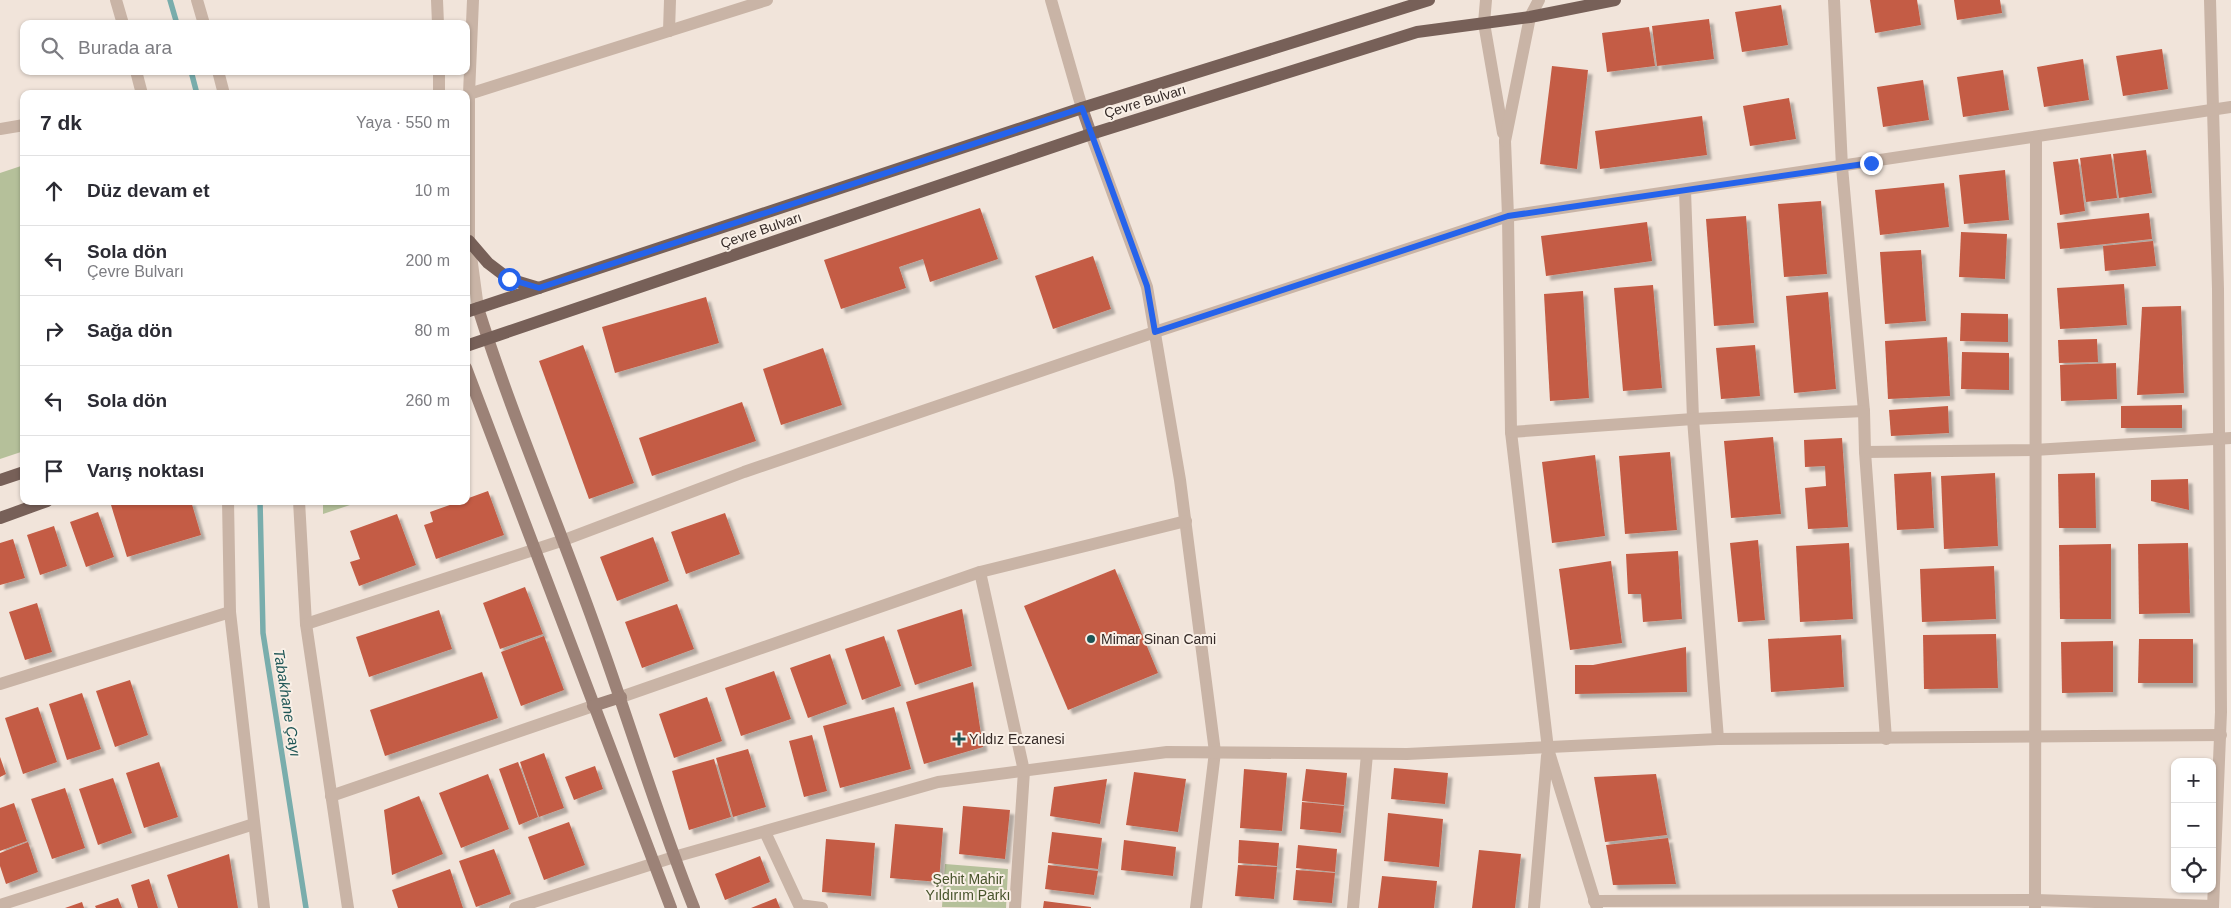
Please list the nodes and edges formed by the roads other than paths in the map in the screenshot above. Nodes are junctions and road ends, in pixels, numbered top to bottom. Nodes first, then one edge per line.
1 (116, 0) edge
2 (197, 0) edge
3 (437, 0) edge
4 (473, 0) edge
5 (670, 0) edge
6 (767, 0) edge
7 (1051, 0) edge
8 (1429, 0) edge
9 (1486, 0) edge
10 (1539, 0) edge
11 (1616, 0) edge
12 (1834, 0) edge
13 (2210, 0) edge
14 (1530, 17) junction
15 (122, 20) edge
16 (203, 20) edge
17 (438, 20) edge
18 (1484, 23) junction
19 (669, 30) junction
20 (470, 56) edge
21 (137, 75) edge
22 (219, 75) edge
23 (439, 75) edge
24 (469, 75) edge
25 (141, 90) edge
26 (223, 90) edge
27 (439, 90) edge
28 (468, 90) edge
29 (470, 93) edge
30 (2231, 107) edge
31 (1082, 108) junction
32 (2214, 109) junction
33 (20, 126) edge
34 (0, 129) edge
35 (1091, 134) junction
36 (2036, 137) junction
37 (1505, 141) junction
38 (1842, 167) junction
39 (1685, 190) junction
40 (1508, 216) junction
41 (470, 241) edge
42 (470, 263) edge
43 (539, 288) junction
44 (2225, 289) edge
45 (472, 310) edge
46 (1155, 332) junction
47 (487, 338) junction
48 (470, 344) edge
49 (470, 379) edge
50 (1864, 411) junction
51 (1693, 419) junction
52 (1511, 432) junction
53 (2225, 438) edge
54 (2034, 450) junction
55 (1865, 452) junction
56 (20, 473) edge
57 (0, 480) edge
58 (36, 505) edge
59 (228, 505) edge
60 (298, 505) edge
61 (0, 518) edge
62 (1186, 521) junction
63 (564, 540) junction
64 (533, 548) junction
65 (980, 572) junction
66 (230, 612) junction
67 (306, 624) junction
68 (0, 684) edge
69 (621, 697) junction
70 (593, 706) junction
71 (2226, 712) edge
72 (2221, 735) junction
73 (2036, 736) junction
74 (1718, 739) junction
75 (1886, 739) junction
76 (1548, 749) junction
77 (1216, 752) junction
78 (1367, 754) junction
79 (1024, 771) junction
80 (331, 796) junction
81 (254, 824) junction
82 (765, 832) junction
83 (674, 857) junction
84 (653, 863) junction
85 (1595, 904) edge
86 (2036, 904) edge
87 (0, 905) edge
88 (2213, 907) edge
89 (264, 908) edge
90 (348, 908) edge
91 (515, 908) edge
92 (671, 908) edge
93 (694, 908) edge
94 (822, 908) edge
95 (1015, 908) edge
96 (1196, 908) edge
97 (1353, 908) edge
98 (1534, 908) edge

1 - 15 street
2 - 16 street
3 - 17 street
4 - 20 street
5 - 19 street
6 - 19 street
7 - 31 street
8 - 31 main road, Çevre Bulvarı
9 - 18 street
10 - 14 street
11 - 14 main road, Çevre Bulvarı
12 - 38 street
13 - 32 street
14 - 18 main road, Çevre Bulvarı
14 - 37 street
18 - 35 main road, Çevre Bulvarı
18 - 37 street
19 - 29 street
21 - 25 street
22 - 26 street
23 - 27 street
24 - 28 street
30 - 32 street
31 - 35 main road
31 - 43 main road, Çevre Bulvarı
32 - 36 street
32 - 44 street
33 - 34 street
35 - 46 street
35 - 47 main road, Çevre Bulvarı
36 - 38 street
36 - 54 street
37 - 40 street
38 - 39 street
38 - 50 street
39 - 40 street
39 - 51 street
40 - 46 street
40 - 52 street
41 - 43 main road
42 - 45 street
43 - 45 main road, Çevre Bulvarı
44 - 53 street
45 - 47 main road
46 - 62 street
46 - 63 street
47 - 48 main road, Çevre Bulvarı
47 - 63 main road
49 - 64 main road
50 - 51 street
50 - 55 street
51 - 52 street
51 - 74 street
52 - 76 street
53 - 54 street
53 - 71 street
54 - 55 street
54 - 73 street
55 - 75 street
56 - 57 main road
58 - 61 main road
59 - 66 street
60 - 67 street
62 - 65 street
62 - 77 street
63 - 64 street
63 - 69 main road
64 - 67 street
64 - 70 main road
65 - 69 street
65 - 79 street
66 - 68 street
66 - 81 street
67 - 80 street
69 - 70 main road
69 - 83 main road
70 - 80 street
70 - 84 main road
71 - 72 street
72 - 73 street
72 - 88 street
73 - 75 street
73 - 86 street
74 - 75 street
74 - 76 street
76 - 78 street
76 - 85 street
76 - 98 street
77 - 78 street
77 - 79 street
77 - 96 street
78 - 97 street
79 - 82 street
79 - 95 street
80 - 90 street
81 - 87 street
81 - 89 street
82 - 83 street
82 - 94 street
83 - 84 street
83 - 93 main road
84 - 91 street
84 - 92 main road
85 - 86 street
86 - 88 street

